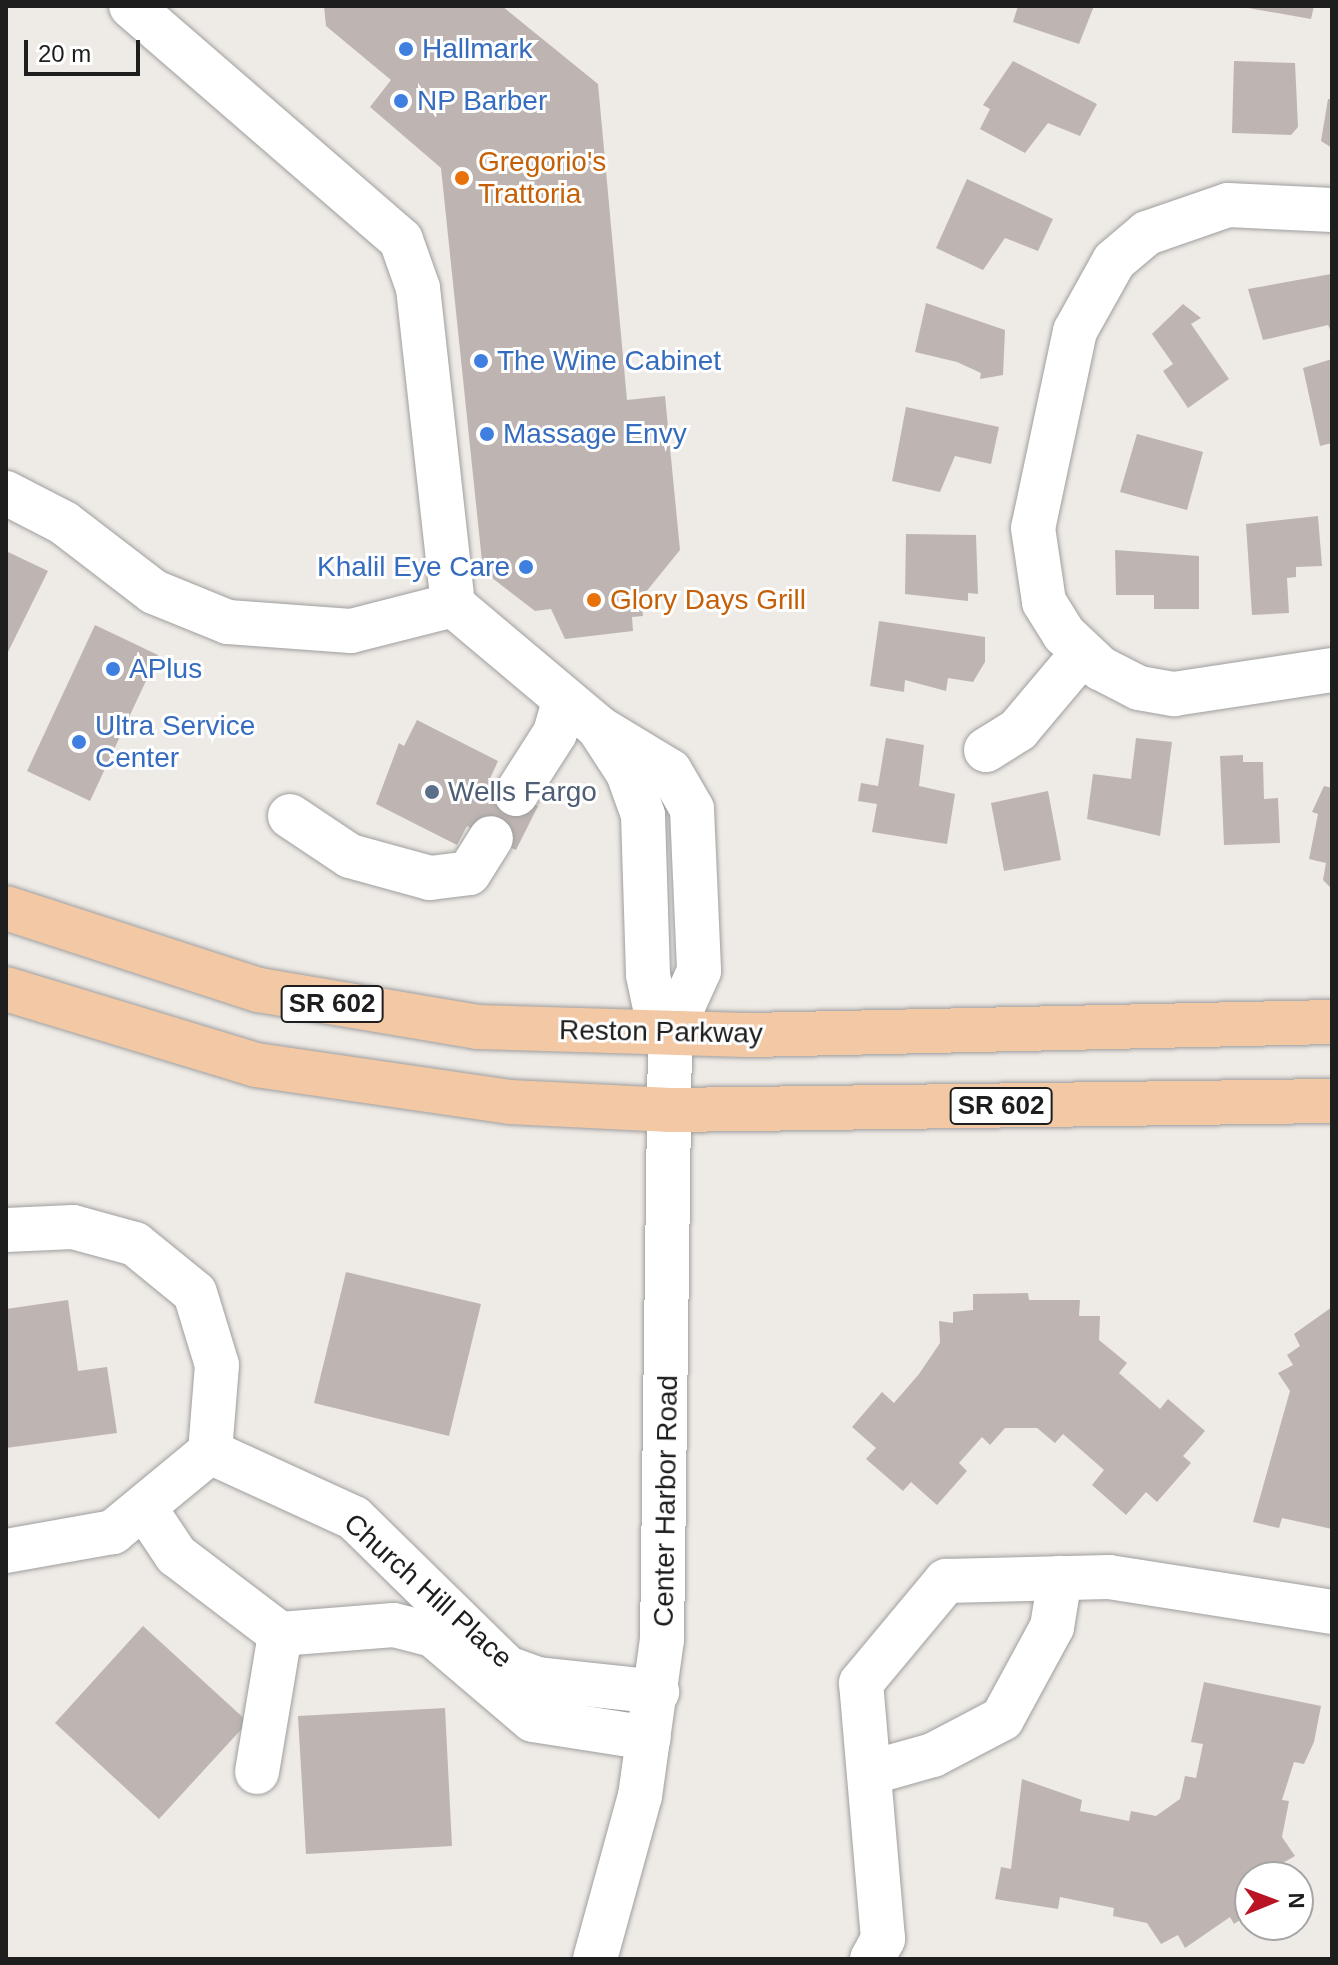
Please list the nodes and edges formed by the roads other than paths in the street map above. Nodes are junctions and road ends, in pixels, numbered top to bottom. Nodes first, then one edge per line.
1 (131, 6) edge
2 (1332, 210) edge
3 (6, 493) edge
4 (453, 605) junction
5 (1082, 654) junction
6 (1332, 670) edge
7 (565, 699) junction
8 (599, 728) junction
9 (986, 750) dead end
10 (542, 759) junction
11 (516, 794) dead end
12 (290, 816) dead end
13 (491, 838) dead end
14 (6, 908) edge
15 (6, 989) edge
16 (1332, 1022) edge
17 (670, 1035) junction
18 (1332, 1101) edge
19 (670, 1110) junction
20 (6, 1230) edge
21 (210, 1452) junction
22 (144, 1507) junction
23 (6, 1551) edge
24 (1060, 1578) junction
25 (1332, 1612) edge
26 (280, 1634) junction
27 (657, 1692) junction
28 (649, 1738) junction
29 (257, 1772) dead end
30 (869, 1773) junction
31 (595, 1959) edge
32 (872, 1959) edge

1 - 4 street
2 - 5 street
3 - 4 street
4 - 7 street
5 - 6 street
5 - 9 street
7 - 8 street
7 - 10 street
8 - 10 street
8 - 17 street
10 - 11 street
12 - 13 street
14 - 17 main road, Reston Parkway / SR 602
15 - 19 main road, SR 602
16 - 17 main road, Reston Parkway / SR 602
17 - 19 street, Center Harbor Road
18 - 19 main road, SR 602
19 - 27 street, Center Harbor Road
20 - 21 street
21 - 22 street
21 - 27 street, Church Hill Place
22 - 23 street
22 - 26 street
24 - 25 street
24 - 30 street
24 - 30 street
26 - 28 street, Church Hill Place
26 - 29 street
27 - 28 street, Center Harbor Road
28 - 31 street, Center Harbor Road
30 - 32 street

